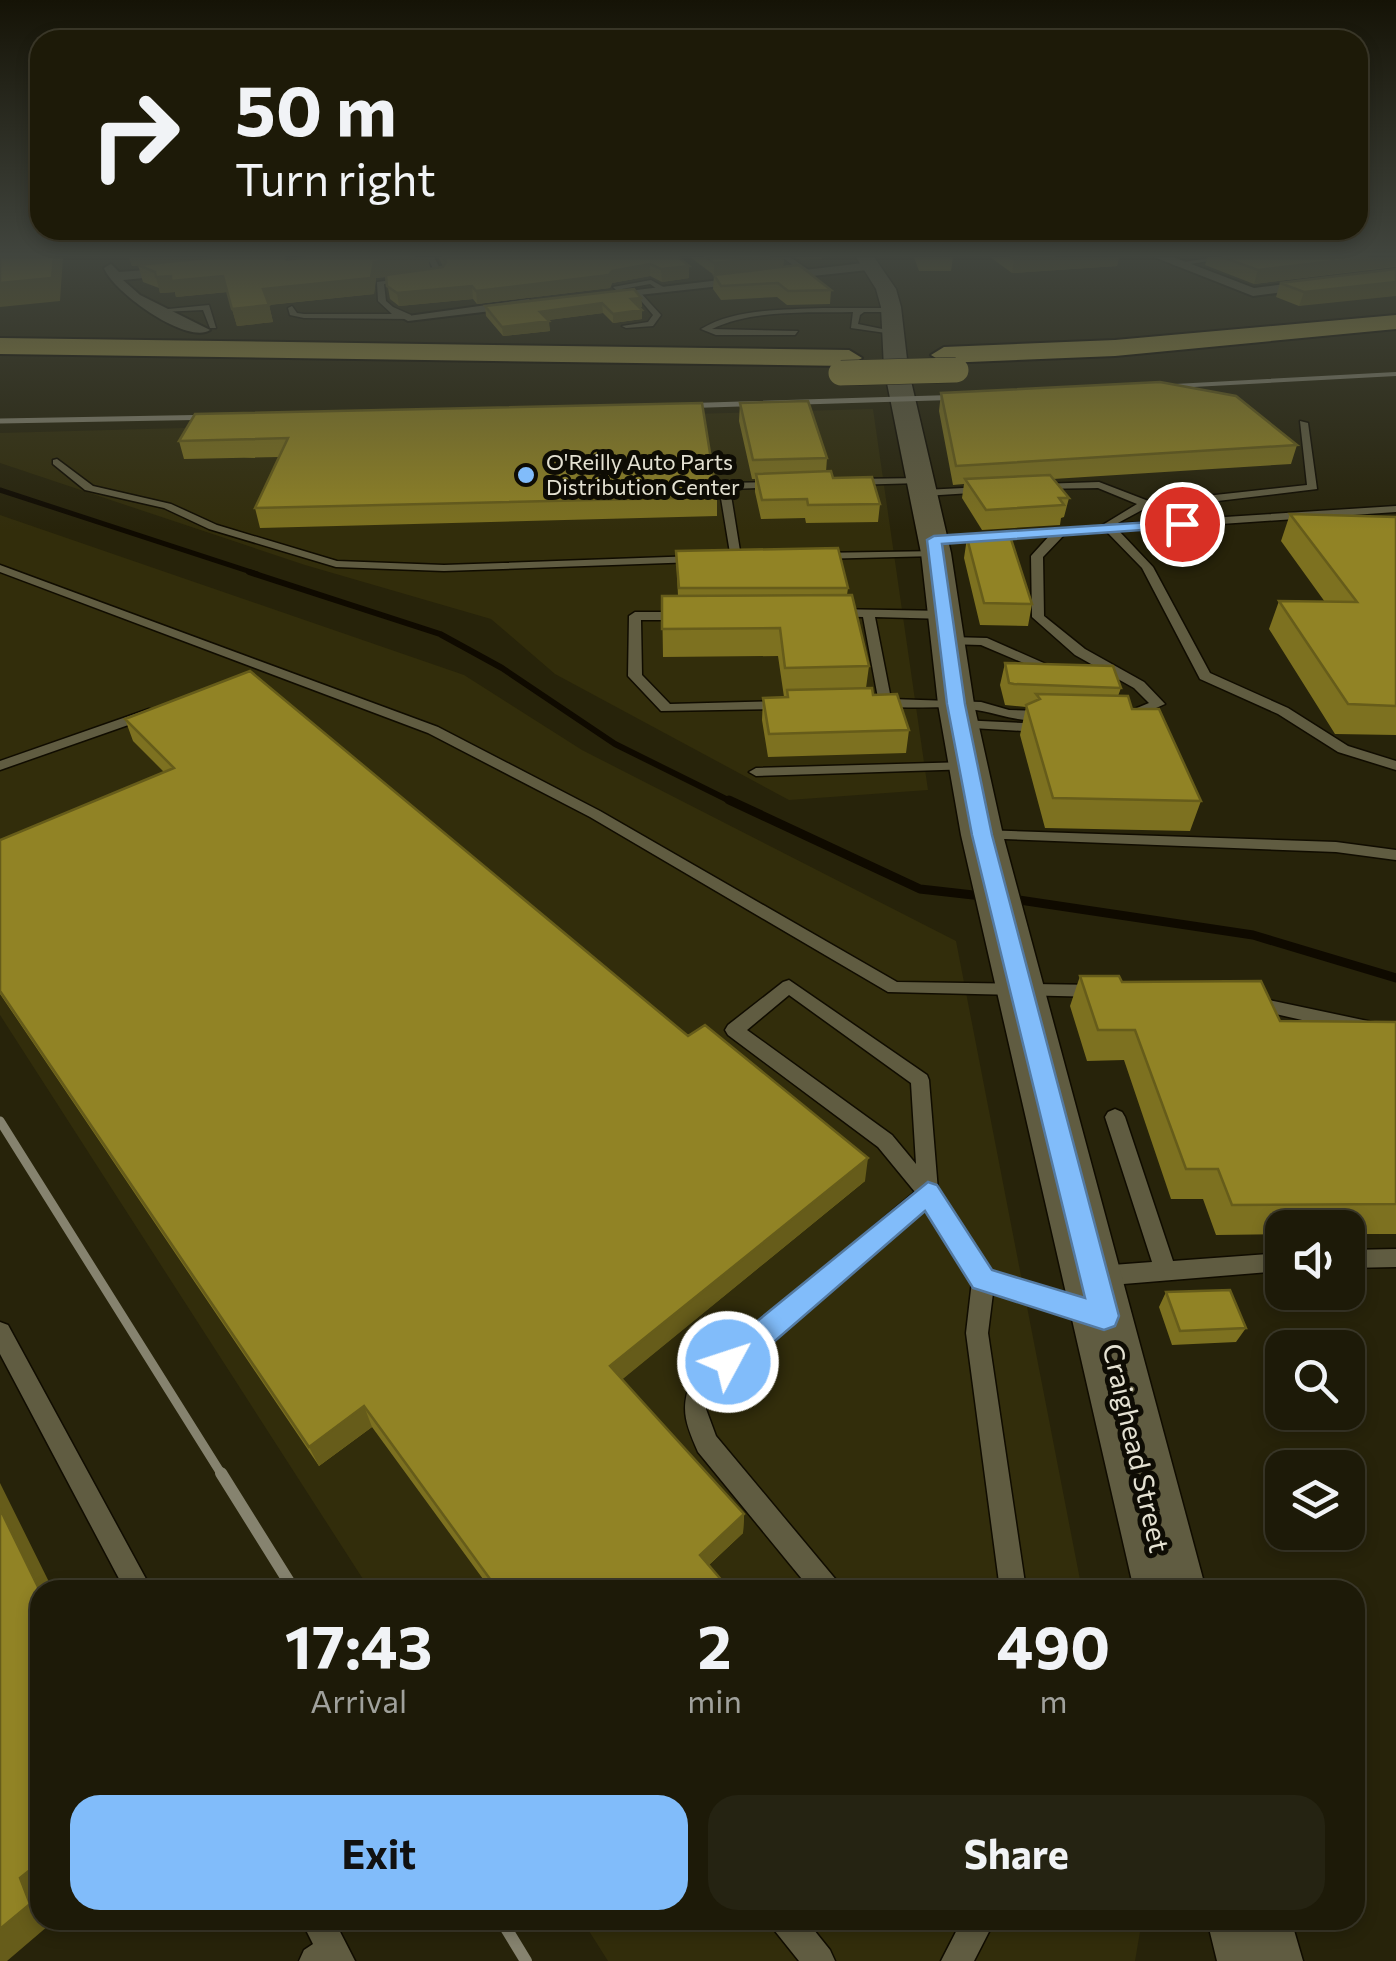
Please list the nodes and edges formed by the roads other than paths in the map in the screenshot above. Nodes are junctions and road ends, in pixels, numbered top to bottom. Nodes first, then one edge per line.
1 (106, 349) edge
2 (889, 349) edge
3 (1108, 349) edge
4 (1278, 349) edge
5 (950, 363) junction
6 (0, 364) edge
7 (845, 366) junction
8 (1304, 423) dead end
9 (57, 462) dead end
10 (843, 482) edge
11 (803, 483) edge
12 (922, 486) junction
13 (1018, 488) edge
14 (1000, 489) edge
15 (1148, 505) junction
16 (1396, 509) edge
17 (1107, 529) junction
18 (1060, 532) junction
19 (935, 547) junction
20 (799, 556) edge
21 (0, 568) edge
22 (868, 612) junction
23 (811, 614) edge
24 (694, 616) edge
25 (948, 628) junction
26 (268, 668) junction
27 (1057, 672) edge
28 (251, 675) edge
29 (865, 702) edge
30 (885, 702) junction
31 (806, 704) edge
32 (162, 708) edge
33 (958, 714) junction
34 (1055, 716) edge
35 (1108, 717) edge
36 (1023, 727) dead end
37 (0, 766) edge
38 (968, 766) junction
39 (1396, 766) edge
40 (756, 772) dead end
41 (984, 842) junction
42 (1396, 855) edge
43 (1017, 979) junction
44 (1120, 993) edge
45 (1228, 1000) edge
46 (1396, 1034) edge
47 (1115, 1118) dead end
48 (928, 1193) junction
49 (1396, 1258) edge
50 (1365, 1259) edge
51 (1265, 1263) edge
52 (1166, 1269) junction
53 (983, 1280) junction
54 (1099, 1296) junction
55 (0, 1332) edge
56 (134, 1580) edge
57 (820, 1580) edge
58 (1012, 1580) edge
59 (1168, 1580) edge
60 (320, 1930) edge
61 (794, 1930) edge
62 (974, 1930) edge
63 (1252, 1930) edge
64 (329, 1957) edge
65 (819, 1961) edge
66 (958, 1961) edge
67 (1260, 1961) edge

1 - 7 highway
2 - 12 street, Craighead Street
3 - 5 highway
4 - 5 highway
5 - 7 highway, bridge
6 - 7 highway
8 - 15 lane
9 - 11 lane
10 - 12 lane
12 - 14 lane
12 - 19 street, Craighead Street
13 - 15 lane
15 - 17 lane
16 - 17 lane
17 - 18 lane
17 - 39 lane
18 - 19 lane
18 - 35 lane
19 - 20 lane
19 - 25 street, Craighead Street
21 - 26 lane
22 - 23 lane
22 - 25 lane
22 - 30 lane
24 - 31 lane
25 - 27 lane
25 - 33 street, Craighead Street
26 - 28 lane
26 - 43 lane
29 - 30 lane
30 - 33 lane
32 - 37 lane
33 - 34 lane
33 - 36 lane
33 - 38 street, Craighead Street
38 - 40 lane
38 - 41 street, Craighead Street
41 - 42 lane
41 - 43 street, Craighead Street
43 - 44 lane
43 - 54 street, Craighead Street
45 - 46 lane
47 - 52 lane
48 - 48 lane
48 - 53 lane
48 - 57 lane
49 - 50 lane
51 - 52 lane
52 - 54 lane
53 - 54 lane
53 - 58 lane
54 - 59 street, Craighead Street
55 - 56 lane
60 - 64 lane
61 - 65 lane
62 - 66 lane
63 - 67 street

